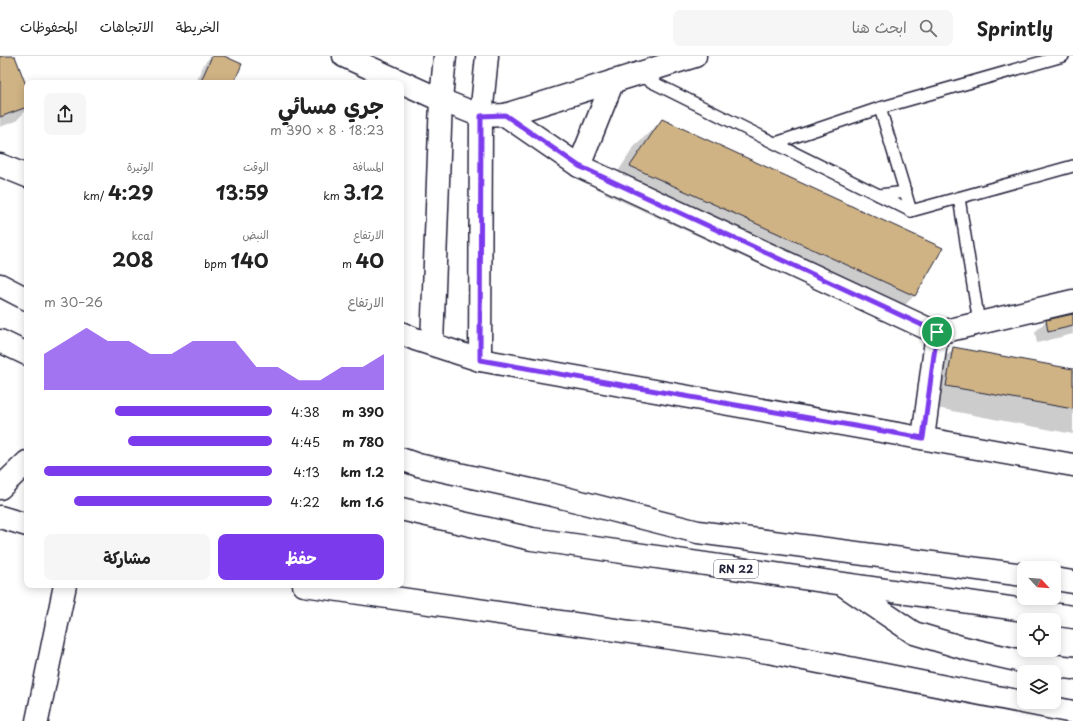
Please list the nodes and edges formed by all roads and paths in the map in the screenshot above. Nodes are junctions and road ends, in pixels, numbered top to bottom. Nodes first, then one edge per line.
1 (344, 56) edge
2 (444, 56) edge
3 (487, 56) edge
4 (695, 56) edge
5 (1063, 56) edge
6 (635, 74) junction
7 (397, 80) edge
8 (613, 81) junction
9 (404, 83) edge
10 (441, 100) junction
11 (880, 108) junction
12 (505, 115) junction
13 (481, 116) junction
14 (776, 143) junction
15 (0, 165) edge
16 (579, 166) junction
17 (1073, 166) edge
18 (24, 175) edge
19 (906, 192) junction
20 (879, 195) junction
21 (959, 198) junction
22 (911, 211) junction
23 (0, 285) edge
24 (24, 297) edge
25 (1073, 301) edge
26 (979, 323) junction
27 (937, 332) junction
28 (404, 334) edge
29 (0, 341) edge
30 (432, 344) junction
31 (24, 353) edge
32 (480, 360) junction
33 (923, 438) junction
34 (404, 460) edge
35 (24, 465) edge
36 (1073, 465) edge
37 (0, 488) edge
38 (404, 510) edge
39 (0, 517) edge
40 (24, 524) edge
41 (1017, 574) edge
42 (1061, 580) edge
43 (1073, 582) edge
44 (842, 584) junction
45 (64, 588) edge
46 (325, 588) edge
47 (1073, 617) edge
48 (1073, 668) edge
49 (1073, 712) edge
50 (37, 721) edge

1 - 7 main road
2 - 10 main road
3 - 13 main road
4 - 6 main road
5 - 11 lane
6 - 8 main road
6 - 14 lane
8 - 12 main road
8 - 16 main road
9 - 10 main road
10 - 13 main road
10 - 30 main road
11 - 14 lane
11 - 19 lane
12 - 13 main road
12 - 16 main road
13 - 32 main road
14 - 20 lane
15 - 18 main road
16 - 27 main road
17 - 21 lane
19 - 20 lane
19 - 22 lane
20 - 22 lane
21 - 22 lane
21 - 26 lane
23 - 24 main road
25 - 26 main road
26 - 27 main road
27 - 33 main road
28 - 30 main road
29 - 31 main road
30 - 32 main road
32 - 33 main road
33 - 36 main road
34 - 41 main road
35 - 37 main road
38 - 44 main road, RN 22
39 - 40 main road
42 - 43 main road
44 - 47 main road, RN 22
44 - 48 main road
45 - 50 main road
46 - 49 main road

